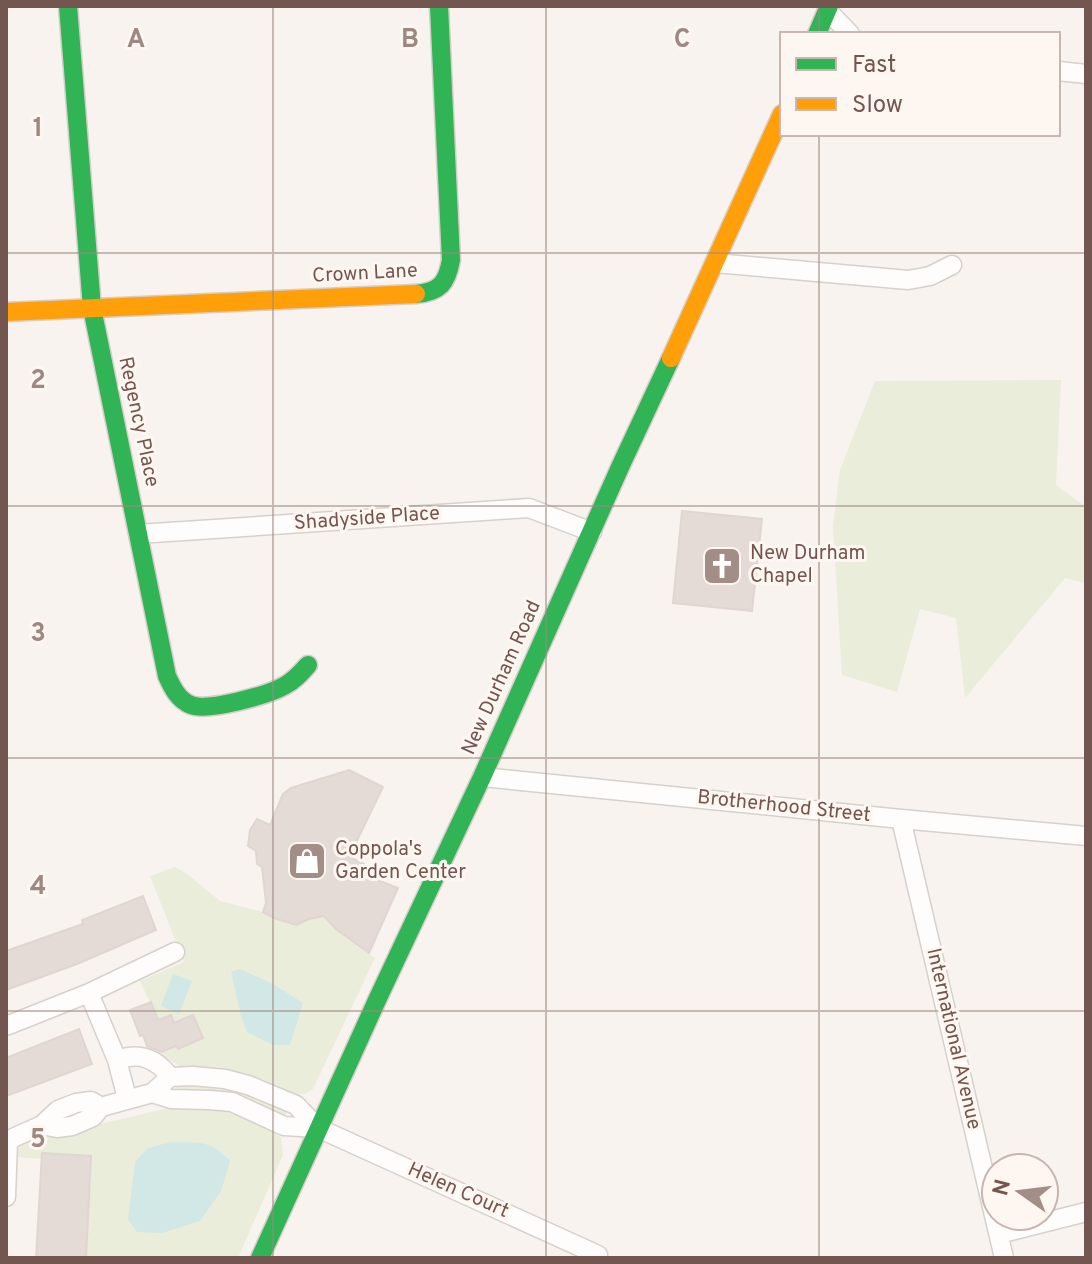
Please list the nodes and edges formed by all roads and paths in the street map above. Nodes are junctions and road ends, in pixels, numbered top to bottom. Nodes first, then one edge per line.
1 (68, 6) edge
2 (439, 6) edge
3 (826, 7) edge
4 (818, 32) edge
5 (848, 32) edge
6 (1060, 71) edge
7 (1086, 74) edge
8 (780, 118) edge
9 (715, 263) junction
10 (952, 265) dead end
11 (92, 308) junction
12 (6, 312) edge
13 (592, 532) junction
14 (138, 534) junction
15 (308, 665) dead end
16 (482, 777) junction
17 (901, 819) junction
18 (1086, 836) edge
19 (175, 952) dead end
20 (89, 993) junction
21 (6, 1026) edge
22 (117, 1060) junction
23 (170, 1077) junction
24 (152, 1093) junction
25 (127, 1098) junction
26 (318, 1128) junction
27 (7, 1141) edge
28 (6, 1197) edge
29 (1086, 1212) edge
30 (999, 1234) junction
31 (598, 1255) dead end
32 (260, 1258) edge
33 (1004, 1258) edge

1 - 11 street, Regency Place
2 - 11 street, Crown Lane
3 - 4 street
3 - 5 street
6 - 7 street
8 - 9 street, New Durham Road
9 - 10 street
9 - 13 street, New Durham Road
11 - 12 street, Crown Lane
11 - 14 street, Regency Place
13 - 14 street, Shadyside Place
13 - 16 street, New Durham Road
14 - 15 street, Regency Place
16 - 17 street, Brotherhood Street
16 - 26 street, New Durham Road
17 - 18 street, Brotherhood Street
17 - 30 street, International Avenue
19 - 20 street
20 - 21 street
20 - 22 street
22 - 23 street
22 - 25 street
23 - 24 street
23 - 26 street
24 - 25 street
24 - 26 street
25 - 27 street
26 - 31 street, Helen Court
26 - 32 street, New Durham Road
27 - 28 street
29 - 30 street
30 - 33 street, International Avenue

